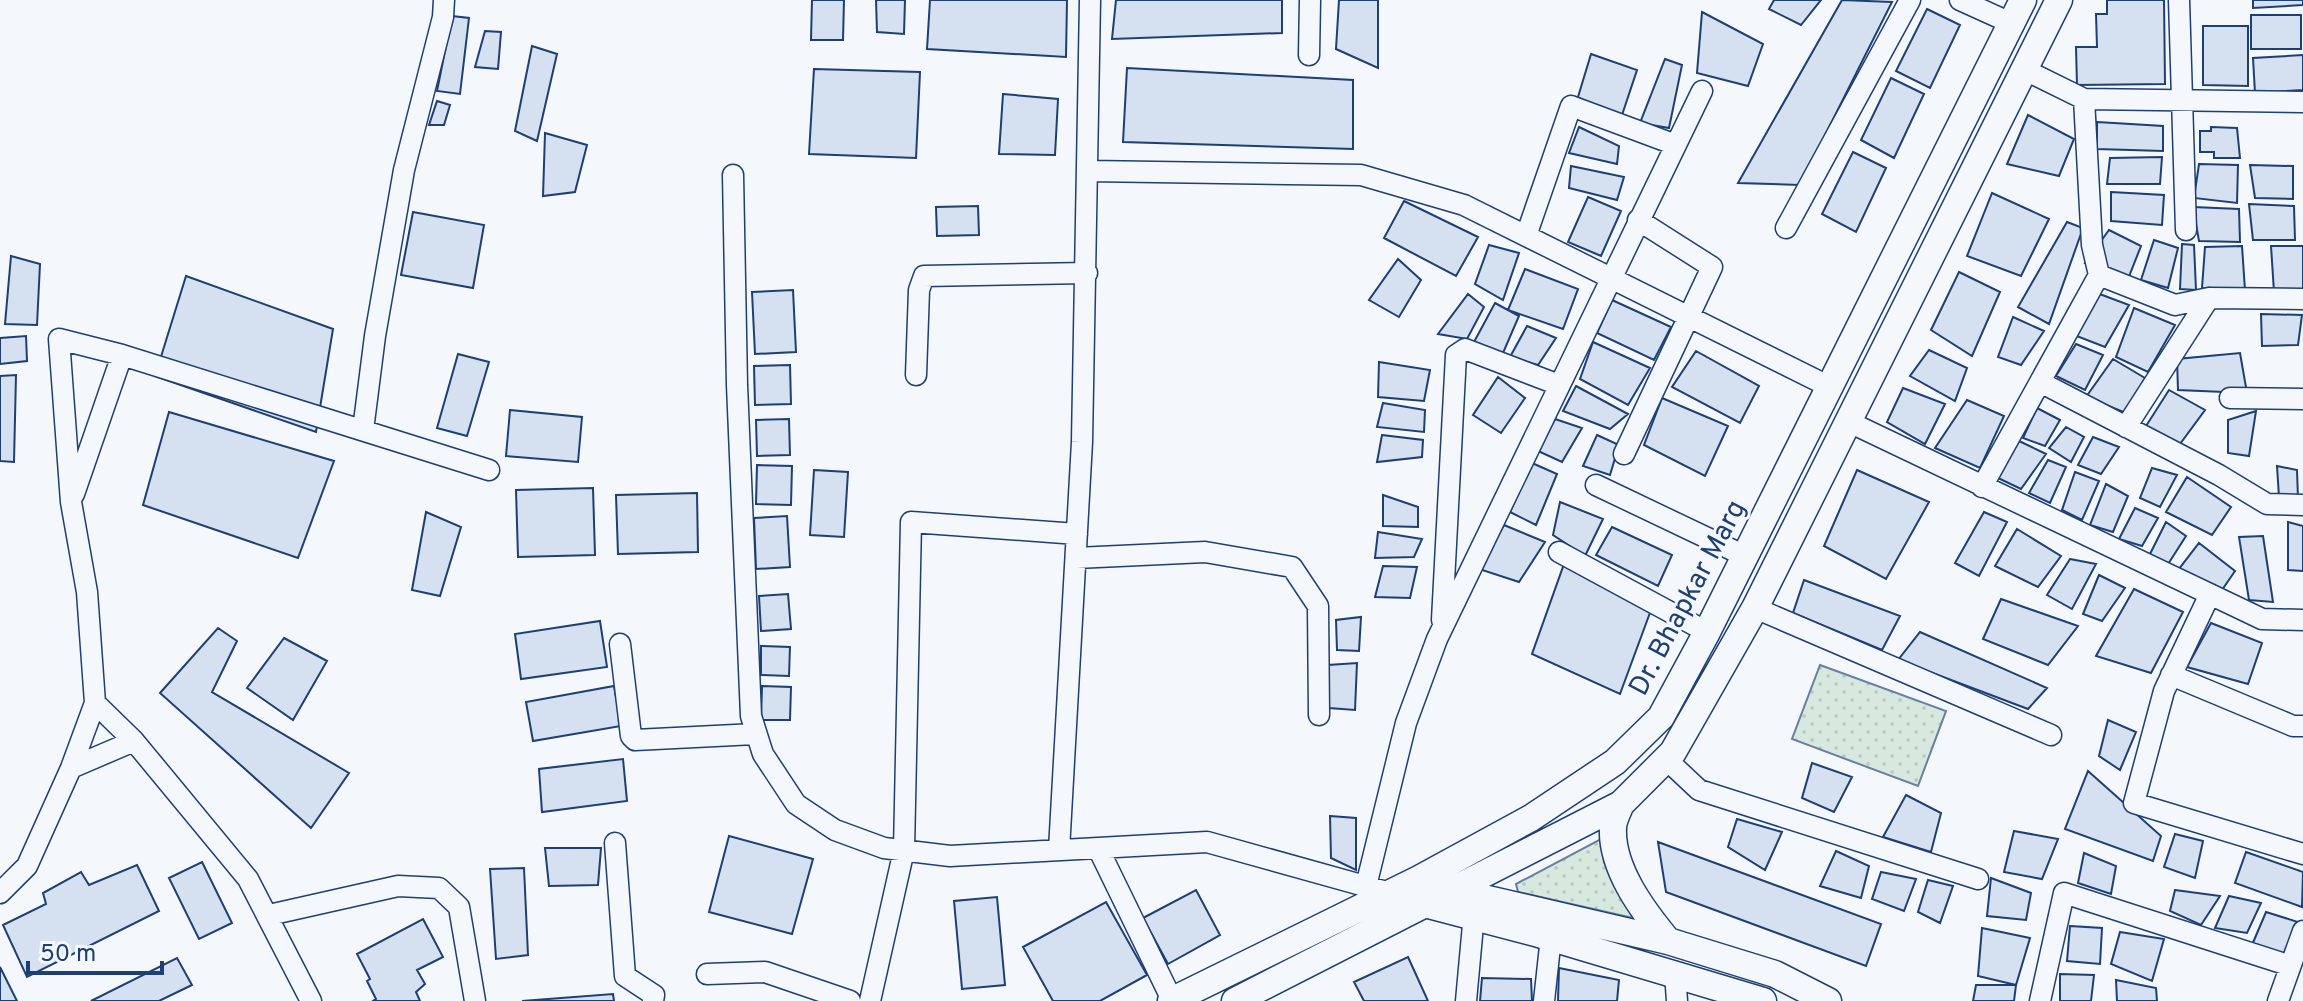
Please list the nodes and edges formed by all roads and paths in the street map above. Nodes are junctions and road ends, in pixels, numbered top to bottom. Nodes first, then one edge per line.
1 (444, 0) edge
2 (1090, 0) edge
3 (1310, 0) edge
4 (1910, 0) edge
5 (1960, 0) edge
6 (2059, 0) edge
7 (2179, 0) edge
8 (2018, 12) edge
9 (1309, 55) dead end
10 (2023, 69) junction
11 (1702, 91) dead end
12 (2084, 99) junction
13 (2182, 100) junction
14 (2303, 102) edge
15 (1676, 145) junction
16 (1089, 171) junction
17 (733, 175) dead end
18 (1638, 220) junction
19 (1786, 228) dead end
20 (2186, 230) dead end
21 (1526, 236) junction
22 (1087, 273) junction
23 (2099, 275) junction
24 (1610, 277) junction
25 (2209, 298) junction
26 (2303, 299) edge
27 (1689, 317) junction
28 (122, 355) junction
29 (916, 375) dead end
30 (2040, 382) junction
31 (1559, 385) junction
32 (1830, 387) junction
33 (2230, 398) dead end
34 (2303, 399) edge
35 (1847, 421) junction
36 (2126, 427) junction
37 (363, 430) junction
38 (1624, 454) dead end
39 (489, 470) dead end
40 (1596, 485) dead end
41 (1982, 487) junction
42 (1778, 491) junction
43 (71, 502) junction
44 (1806, 504) junction
45 (2303, 505) edge
46 (1077, 534) junction
47 (1559, 552) dead end
48 (1745, 556) junction
49 (1076, 558) junction
50 (2210, 594) junction
51 (1755, 608) junction
52 (2303, 620) edge
53 (1442, 628) junction
54 (1707, 632) junction
55 (620, 644) dead end
56 (2171, 675) junction
57 (95, 703) junction
58 (1319, 715) dead end
59 (2303, 726) edge
60 (755, 734) junction
61 (2051, 735) dead end
62 (134, 741) junction
63 (1666, 759) junction
64 (71, 768) junction
65 (1621, 804) junction
66 (615, 843) dead end
67 (1098, 848) junction
68 (904, 850) junction
69 (1059, 850) junction
70 (2303, 854) edge
71 (1978, 879) dead end
72 (1378, 890) junction
73 (1421, 892) junction
74 (0, 893) edge
75 (1467, 901) junction
76 (269, 915) junction
77 (2303, 931) edge
78 (1551, 937) junction
79 (1668, 941) junction
80 (2288, 965) junction
81 (1675, 973) junction
82 (707, 974) dead end
83 (1824, 999) edge
84 (311, 1001) edge
85 (475, 1001) edge
86 (653, 1001) edge
87 (850, 1001) edge
88 (870, 1001) edge
89 (1171, 1001) edge
90 (1235, 1001) edge
91 (1466, 1001) edge
92 (1544, 1001) edge
93 (1677, 1001) edge
94 (1763, 1001) edge
95 (2040, 1001) edge
96 (2278, 1001) edge

1 - 37 street
2 - 16 street
3 - 9 street
4 - 19 street
5 - 8 street
6 - 10 main road
7 - 13 street
8 - 32 main road, Dr. Bhapkar Marg
10 - 12 street
10 - 35 main road
11 - 15 street
12 - 13 street
12 - 23 street
13 - 14 street
13 - 20 street
15 - 18 street
15 - 21 street
16 - 21 street
16 - 22 street
17 - 60 street
18 - 24 street
18 - 27 street
21 - 24 street
22 - 29 street
22 - 46 street
23 - 25 street
23 - 30 street
24 - 27 street
24 - 31 street
25 - 26 street
25 - 36 street
27 - 32 street
27 - 38 street
28 - 37 street
28 - 43 street
28 - 43 street
30 - 36 street
30 - 41 street
31 - 53 street
31 - 53 street
32 - 42 main road, Dr. Bhapkar Marg
33 - 34 street
35 - 41 street
35 - 44 main road
36 - 45 street
37 - 39 street
40 - 48 street
41 - 50 street
42 - 44 main road
42 - 48 main road, Dr. Bhapkar Marg
43 - 57 street
44 - 51 main road
46 - 49 street
46 - 68 street
47 - 54 street
48 - 54 main road, Dr. Bhapkar Marg
49 - 58 street
49 - 69 street
50 - 52 street
50 - 56 street
51 - 61 street
51 - 63 main road
53 - 72 street
54 - 73 main road, Dr. Bhapkar Marg
55 - 60 street
56 - 59 street
56 - 70 street
57 - 62 street
57 - 64 street
60 - 68 street
62 - 64 street
62 - 76 street
63 - 65 main road
63 - 71 street
64 - 74 street
65 - 75 main road
65 - 79 main road
66 - 86 street
67 - 69 street
67 - 72 street
67 - 89 street
68 - 69 street
68 - 88 street
72 - 73 main road, Dr. Bhapkar Marg
72 - 89 main road, Dr. Bhapkar Marg
73 - 75 main road
73 - 90 main road, Dr. Bhapkar Marg
75 - 78 main road
75 - 79 main road
75 - 91 street
76 - 84 street
76 - 85 street
77 - 80 street
78 - 81 main road
78 - 92 street
79 - 83 main road
80 - 95 street
80 - 96 street
81 - 93 street
81 - 94 main road
82 - 87 street

